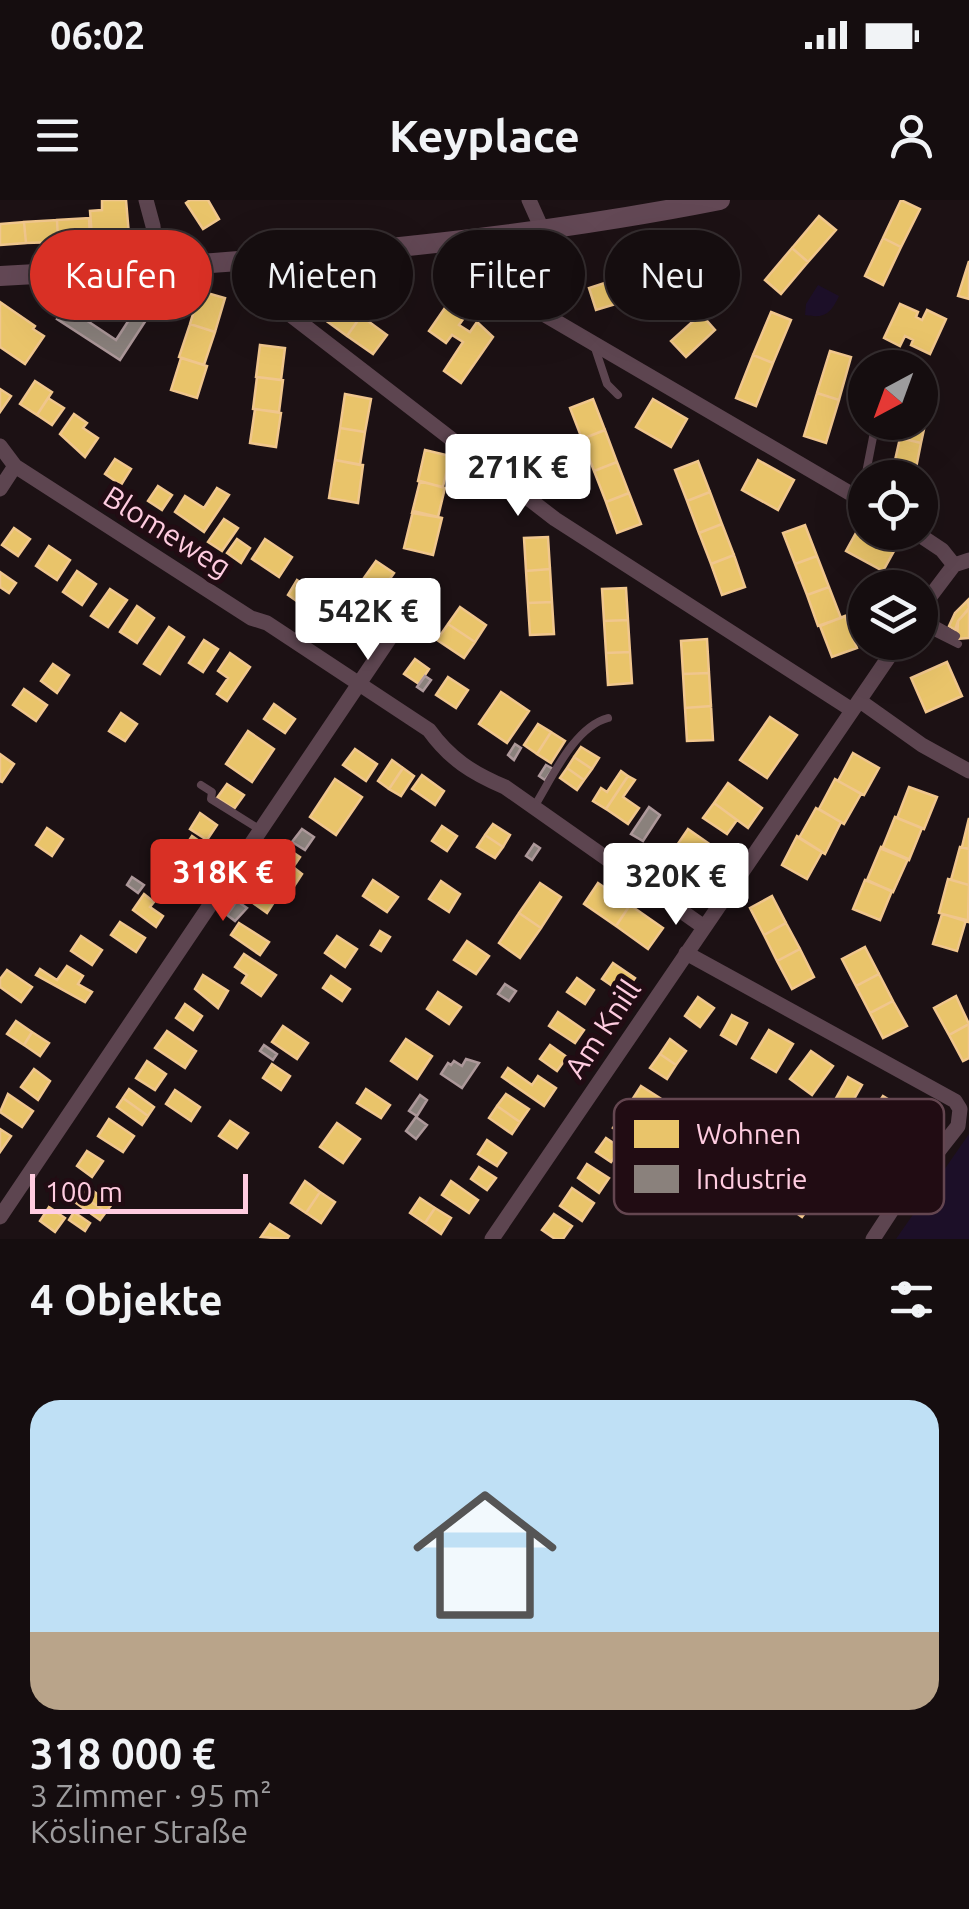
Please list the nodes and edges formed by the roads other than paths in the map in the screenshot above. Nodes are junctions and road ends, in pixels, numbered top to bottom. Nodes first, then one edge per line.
1 (146, 200) edge
2 (528, 200) edge
3 (720, 200) edge
4 (692, 203) edge
5 (542, 229) junction
6 (153, 230) edge
7 (536, 230) edge
8 (30, 274) edge
9 (0, 276) edge
10 (297, 320) edge
11 (553, 320) edge
12 (594, 344) junction
13 (618, 395) dead end
14 (0, 446) edge
15 (15, 466) junction
16 (0, 489) edge
17 (848, 492) edge
18 (938, 547) edge
19 (961, 562) edge
20 (938, 588) edge
21 (410, 608) dead end
22 (938, 622) edge
23 (938, 632) edge
24 (886, 660) edge
25 (357, 683) junction
26 (856, 706) junction
27 (608, 718) dead end
28 (969, 771) edge
29 (201, 785) dead end
30 (534, 807) junction
31 (259, 830) junction
32 (704, 927) junction
33 (686, 953) junction
34 (944, 1144) edge
35 (889, 1214) edge
36 (0, 1217) edge
37 (492, 1239) edge
38 (873, 1239) edge

1 - 6 street
2 - 5 street
3 - 4 street
4 - 5 street
5 - 7 street
8 - 9 street
10 - 26 street
11 - 12 street
12 - 13 lane
12 - 17 street
14 - 15 street, Blomeweg
15 - 16 street
15 - 25 street, Blomeweg
18 - 19 street
19 - 20 street
21 - 25 street
22 - 23 lane
24 - 26 street, Am Knill
25 - 30 street, Blomeweg
25 - 31 street
26 - 28 street
26 - 32 street, Am Knill
27 - 30 lane
29 - 31 lane
30 - 32 street, Blomeweg
31 - 36 street
32 - 33 street, Am Knill
33 - 34 street
33 - 37 street, Am Knill
35 - 38 street

